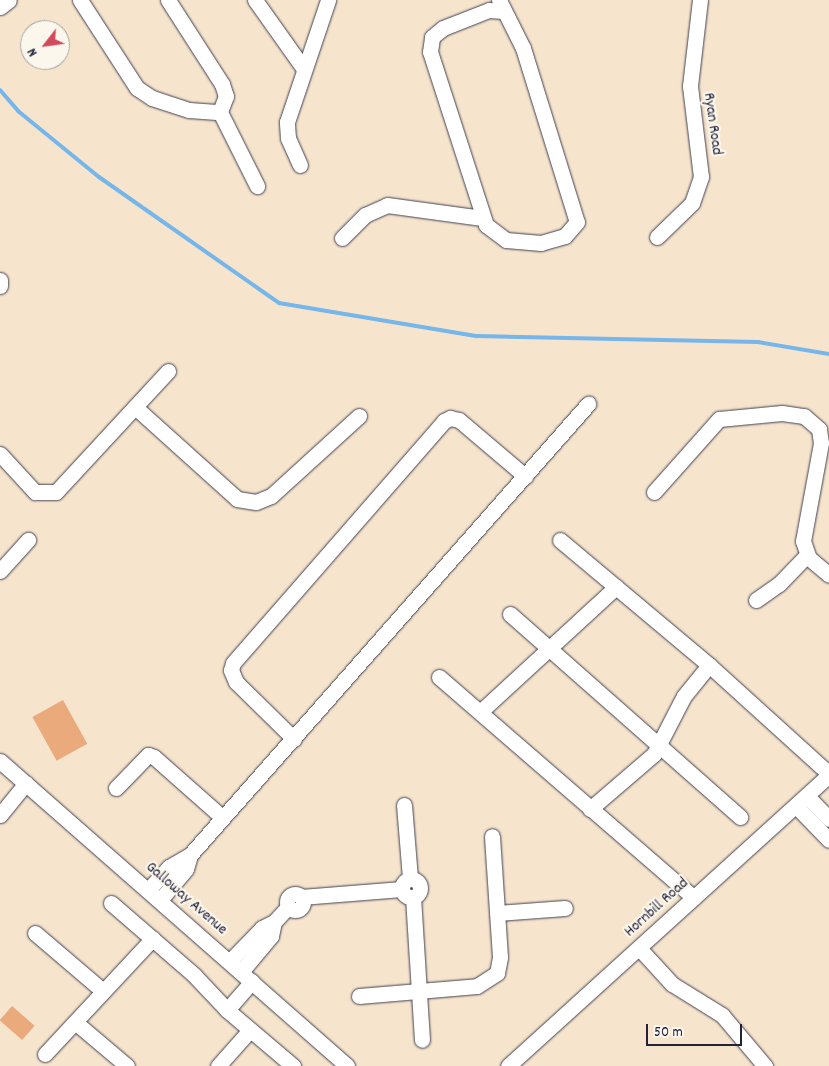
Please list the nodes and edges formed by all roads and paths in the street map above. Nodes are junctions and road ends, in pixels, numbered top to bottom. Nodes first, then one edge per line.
1 (9, 0) edge
2 (80, 0) edge
3 (168, 0) edge
4 (254, 0) edge
5 (328, 0) edge
6 (700, 0) edge
7 (501, 6) edge
8 (0, 7) edge
9 (304, 69) junction
10 (220, 112) junction
11 (300, 165) dead end
12 (257, 186) dead end
13 (482, 218) junction
14 (342, 238) dead end
15 (657, 238) dead end
16 (0, 280) edge
17 (0, 286) edge
18 (168, 371) dead end
19 (588, 404) dead end
20 (135, 408) junction
21 (359, 416) dead end
22 (0, 454) edge
23 (525, 476) junction
24 (654, 492) dead end
25 (28, 540) dead end
26 (560, 540) dead end
27 (808, 555) junction
28 (0, 571) edge
29 (829, 575) edge
30 (616, 587) junction
31 (756, 600) dead end
32 (510, 614) dead end
33 (550, 647) junction
34 (709, 665) junction
35 (439, 677) dead end
36 (480, 712) junction
37 (294, 739) junction
38 (661, 744) junction
39 (0, 761) edge
40 (829, 774) edge
41 (26, 783) junction
42 (116, 788) dead end
43 (807, 796) junction
44 (404, 805) dead end
45 (796, 806) junction
46 (590, 809) junction
47 (0, 814) edge
48 (740, 817) dead end
49 (223, 818) junction
50 (829, 818) edge
51 (492, 836) dead end
52 (829, 840) edge
53 (190, 855) junction
54 (408, 888) junction
55 (149, 889) junction
56 (694, 898) junction
57 (160, 900) junction
58 (111, 903) dead end
59 (565, 908) dead end
60 (497, 913) junction
61 (274, 922) junction
62 (35, 933) dead end
63 (153, 938) junction
64 (639, 948) junction
65 (230, 961) junction
66 (247, 977) junction
67 (418, 990) junction
68 (103, 991) junction
69 (359, 996) dead end
70 (226, 1010) junction
71 (75, 1022) junction
72 (250, 1030) junction
73 (422, 1040) dead end
74 (45, 1054) dead end
75 (127, 1066) edge
76 (218, 1066) edge
77 (293, 1066) edge
78 (346, 1066) edge
79 (508, 1066) edge
80 (765, 1066) edge

1 - 8 street
2 - 10 street
3 - 10 street
4 - 9 street
5 - 9 street
6 - 15 street, Ryan Road
7 - 13 street
7 - 13 street
9 - 11 street
10 - 12 street
13 - 14 street
16 - 17 street
18 - 20 street
19 - 23 street
20 - 21 street
20 - 22 street
23 - 37 street
23 - 37 street
24 - 27 street
25 - 28 street
26 - 30 street
27 - 29 street
27 - 31 street
30 - 33 street
30 - 34 street
32 - 33 street
33 - 36 street
33 - 38 street
34 - 38 street
34 - 40 street
35 - 36 street
36 - 46 street
37 - 49 street
38 - 46 street
38 - 48 street
39 - 41 street, Galloway Avenue
40 - 43 street, Hornbill Road
41 - 47 street
41 - 55 street, Galloway Avenue
42 - 49 street
43 - 45 street, Hornbill Road
43 - 50 street
44 - 54 street
45 - 52 street
45 - 56 street, Hornbill Road
46 - 56 street
49 - 53 street
51 - 60 street
53 - 55 street
53 - 57 street
54 - 61 street
54 - 67 street
55 - 57 street, Galloway Avenue
56 - 64 street, Hornbill Road
57 - 65 street, Galloway Avenue
58 - 63 street
59 - 60 street
60 - 67 street
61 - 65 street
61 - 66 street
62 - 68 street
63 - 68 street
63 - 70 street
64 - 79 street, Hornbill Road
64 - 80 street
65 - 66 street, Galloway Avenue
66 - 70 street
66 - 78 street, Galloway Avenue
67 - 69 street
67 - 73 street
68 - 71 street
70 - 72 street
71 - 74 street
71 - 75 street
72 - 76 street
72 - 77 street

